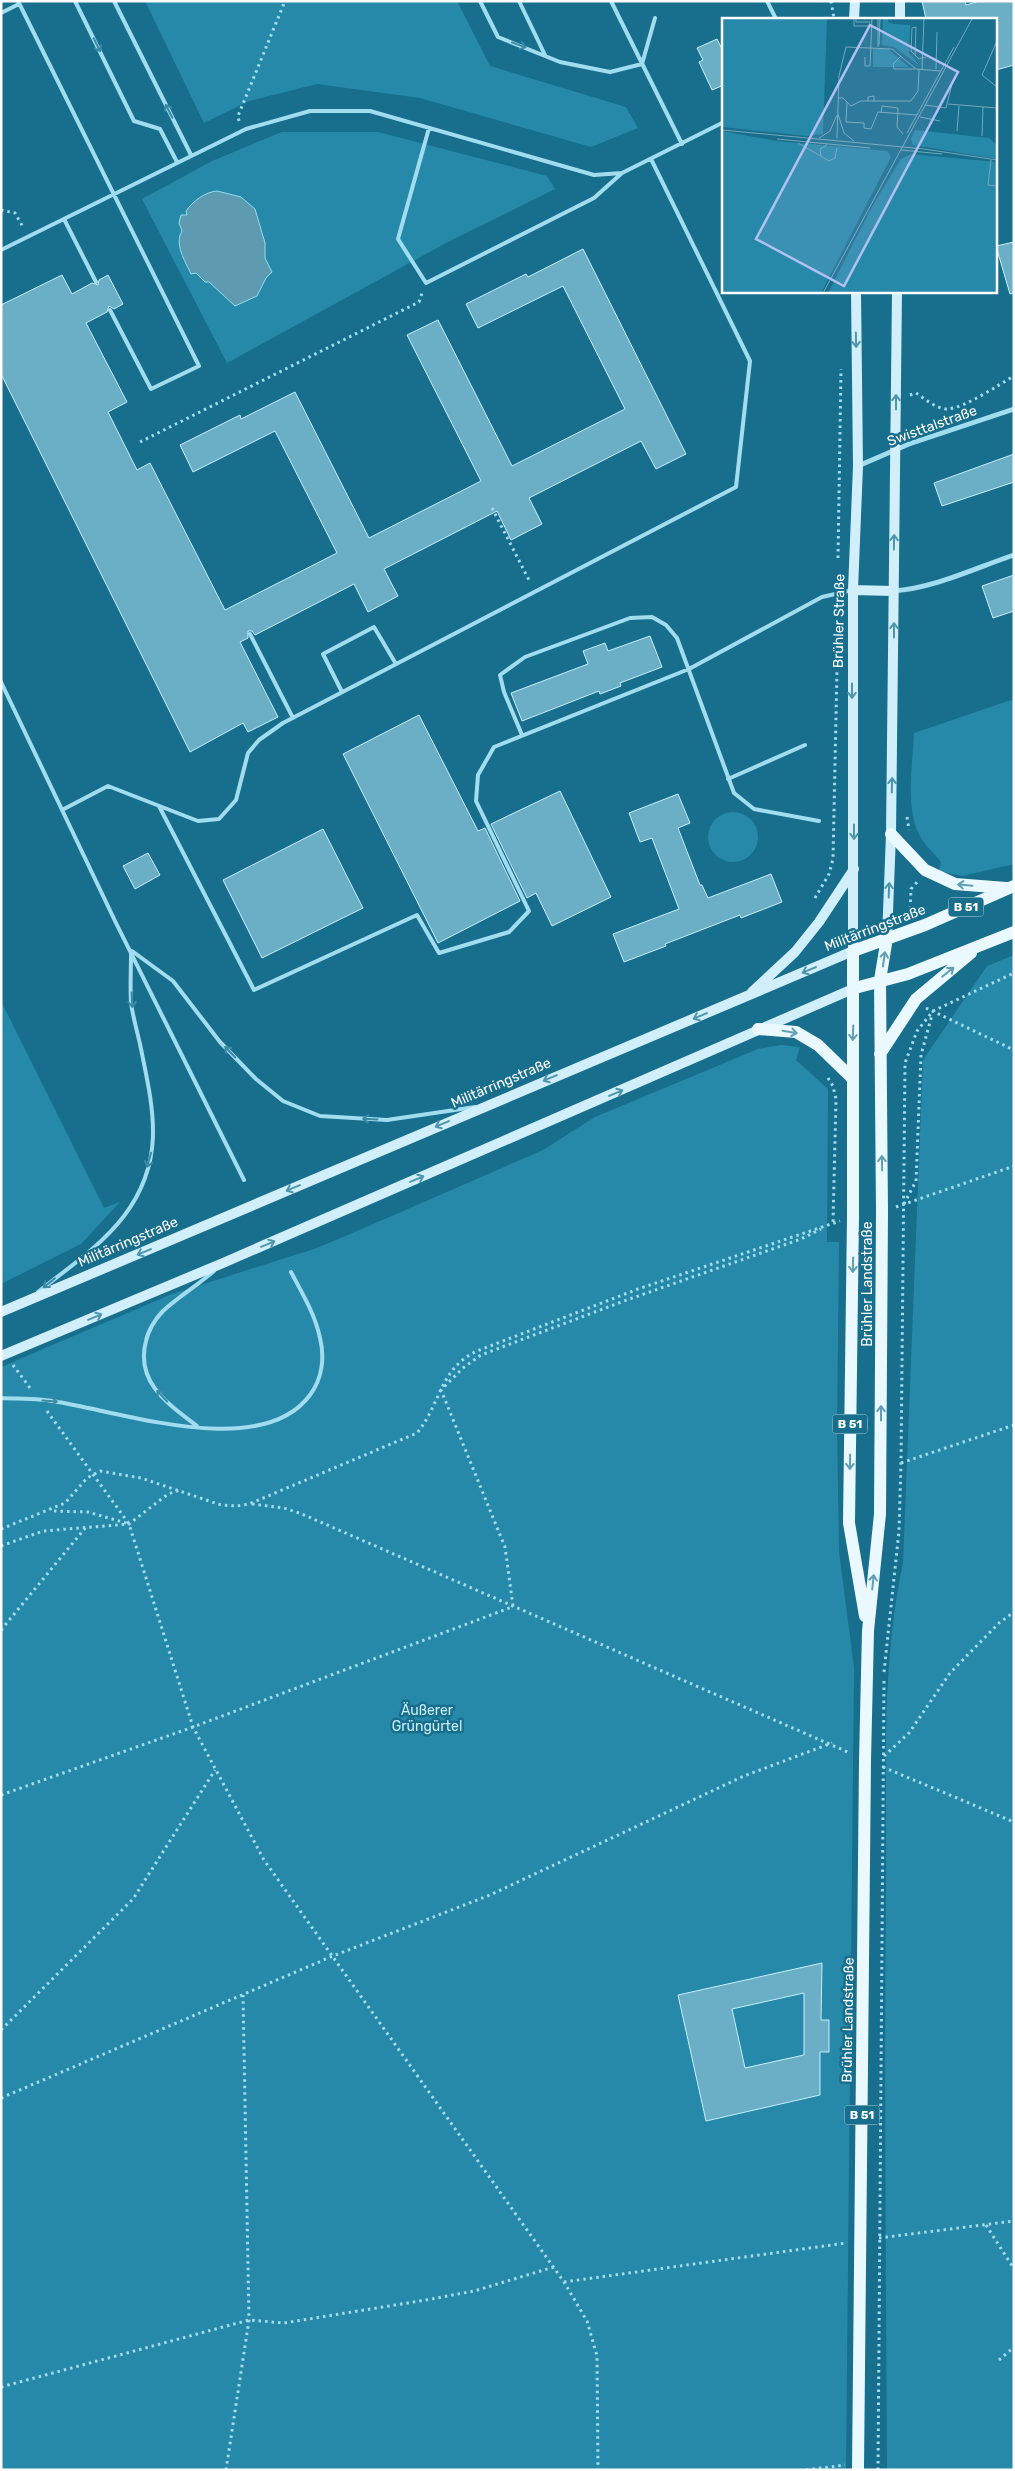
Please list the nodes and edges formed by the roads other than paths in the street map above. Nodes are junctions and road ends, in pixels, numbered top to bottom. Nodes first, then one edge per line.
1 (75, 1) edge
2 (114, 1) edge
3 (480, 1) edge
4 (520, 1) edge
5 (611, 1) edge
6 (767, 1) edge
7 (855, 1) edge
8 (900, 1) edge
9 (19, 3) edge
10 (1, 13) edge
11 (655, 18) dead end
12 (776, 18) edge
13 (854, 18) edge
14 (900, 18) edge
15 (545, 55) junction
16 (642, 64) junction
17 (722, 123) edge
18 (429, 128) junction
19 (682, 144) junction
20 (190, 155) junction
21 (651, 159) junction
22 (177, 162) junction
23 (622, 173) junction
24 (113, 194) junction
25 (64, 218) junction
26 (1, 250) edge
27 (96, 282) dead end
28 (856, 292) edge
29 (897, 292) edge
30 (110, 310) dead end
31 (1014, 409) edge
32 (896, 450) junction
33 (858, 466) junction
34 (1014, 555) edge
35 (853, 590) junction
36 (894, 591) junction
37 (250, 634) dead end
38 (396, 664) junction
39 (689, 669) junction
40 (1, 682) edge
41 (342, 692) junction
42 (293, 718) junction
43 (522, 735) junction
44 (804, 745) dead end
45 (728, 779) junction
46 (159, 806) junction
47 (62, 810) junction
48 (819, 820) dead end
49 (891, 834) junction
50 (854, 869) junction
51 (1011, 887) edge
52 (1014, 932) edge
53 (887, 938) junction
54 (980, 945) junction
55 (131, 951) junction
56 (854, 951) junction
57 (880, 980) junction
58 (855, 988) junction
59 (746, 997) junction
60 (758, 1029) junction
61 (880, 1054) junction
62 (852, 1078) junction
63 (487, 1105) junction
64 (244, 1180) dead end
65 (223, 1263) junction
66 (291, 1272) dead end
67 (24, 1303) junction
68 (1, 1312) edge
69 (1, 1356) edge
70 (1, 1398) edge
71 (199, 1428) junction
72 (868, 1631) junction
73 (858, 2467) edge

1 -> 22 lane
20 -> 2 lane
3 -> 15 lane
4 - 15 lane
5 - 16 lane
6 - 12 lane
7 - 13 main road
8 - 14 main road
9 - 10 lane
9 - 24 lane
11 - 16 lane
15 - 16 lane
16 - 19 lane
17 - 19 lane
18 - 20 lane
18 - 23 lane
18 - 23 lane
19 - 21 lane
20 - 22 lane
21 - 23 lane
21 - 38 lane
22 - 24 lane
24 - 25 lane
24 - 30 lane
25 - 26 lane
25 - 27 lane
28 -> 33 main road, Brühler Straße
32 -> 29 main road
31 - 32 street, Swisttalstraße
32 - 33 street, Swisttalstraße
36 -> 32 main road
33 - 35 main road, Brühler Straße
34 - 36 street
35 - 36 main road
35 - 39 lane
35 -> 50 main road, Brühler Straße
49 -> 36 main road
37 - 42 lane
38 - 41 lane
38 - 41 lane
39 - 43 lane
39 - 43 lane
39 - 45 lane
40 - 47 lane
41 - 42 lane
42 - 46 lane
43 - 46 lane
44 - 45 lane
45 - 48 lane
46 - 47 lane
47 - 55 lane
51 -> 49 main road, B 51
53 -> 49 main road
50 - 56 main road, Brühler Straße
50 - 59 main road
51 - 53 main road, Militärringstraße / B 51
52 - 54 main road
53 - 56 main road, Militärringstraße / B 51
57 -> 53 main road, Brühler Landstraße / B 51
54 - 57 main road
61 -> 54 main road
63 -> 55 lane
55 - 64 lane
55 -> 67 lane
56 - 58 main road, Brühler Landstraße / B 51
56 -> 59 main road, Militärringstraße
57 - 58 main road
57 - 61 main road, Brühler Landstraße / B 51
58 - 60 main road
58 -> 62 main road, Brühler Landstraße / B 51
59 -> 63 main road, Militärringstraße
60 -> 62 main road
65 -> 60 main road
72 -> 61 main road, Brühler Landstraße / B 51
62 -> 72 main road, Brühler Landstraße / B 51
63 -> 67 main road, Militärringstraße
69 -> 65 main road
71 -> 65 lane
66 - 71 lane
67 - 68 main road, Militärringstraße
70 -> 71 lane
72 - 73 main road, Brühler Landstraße / B 51

